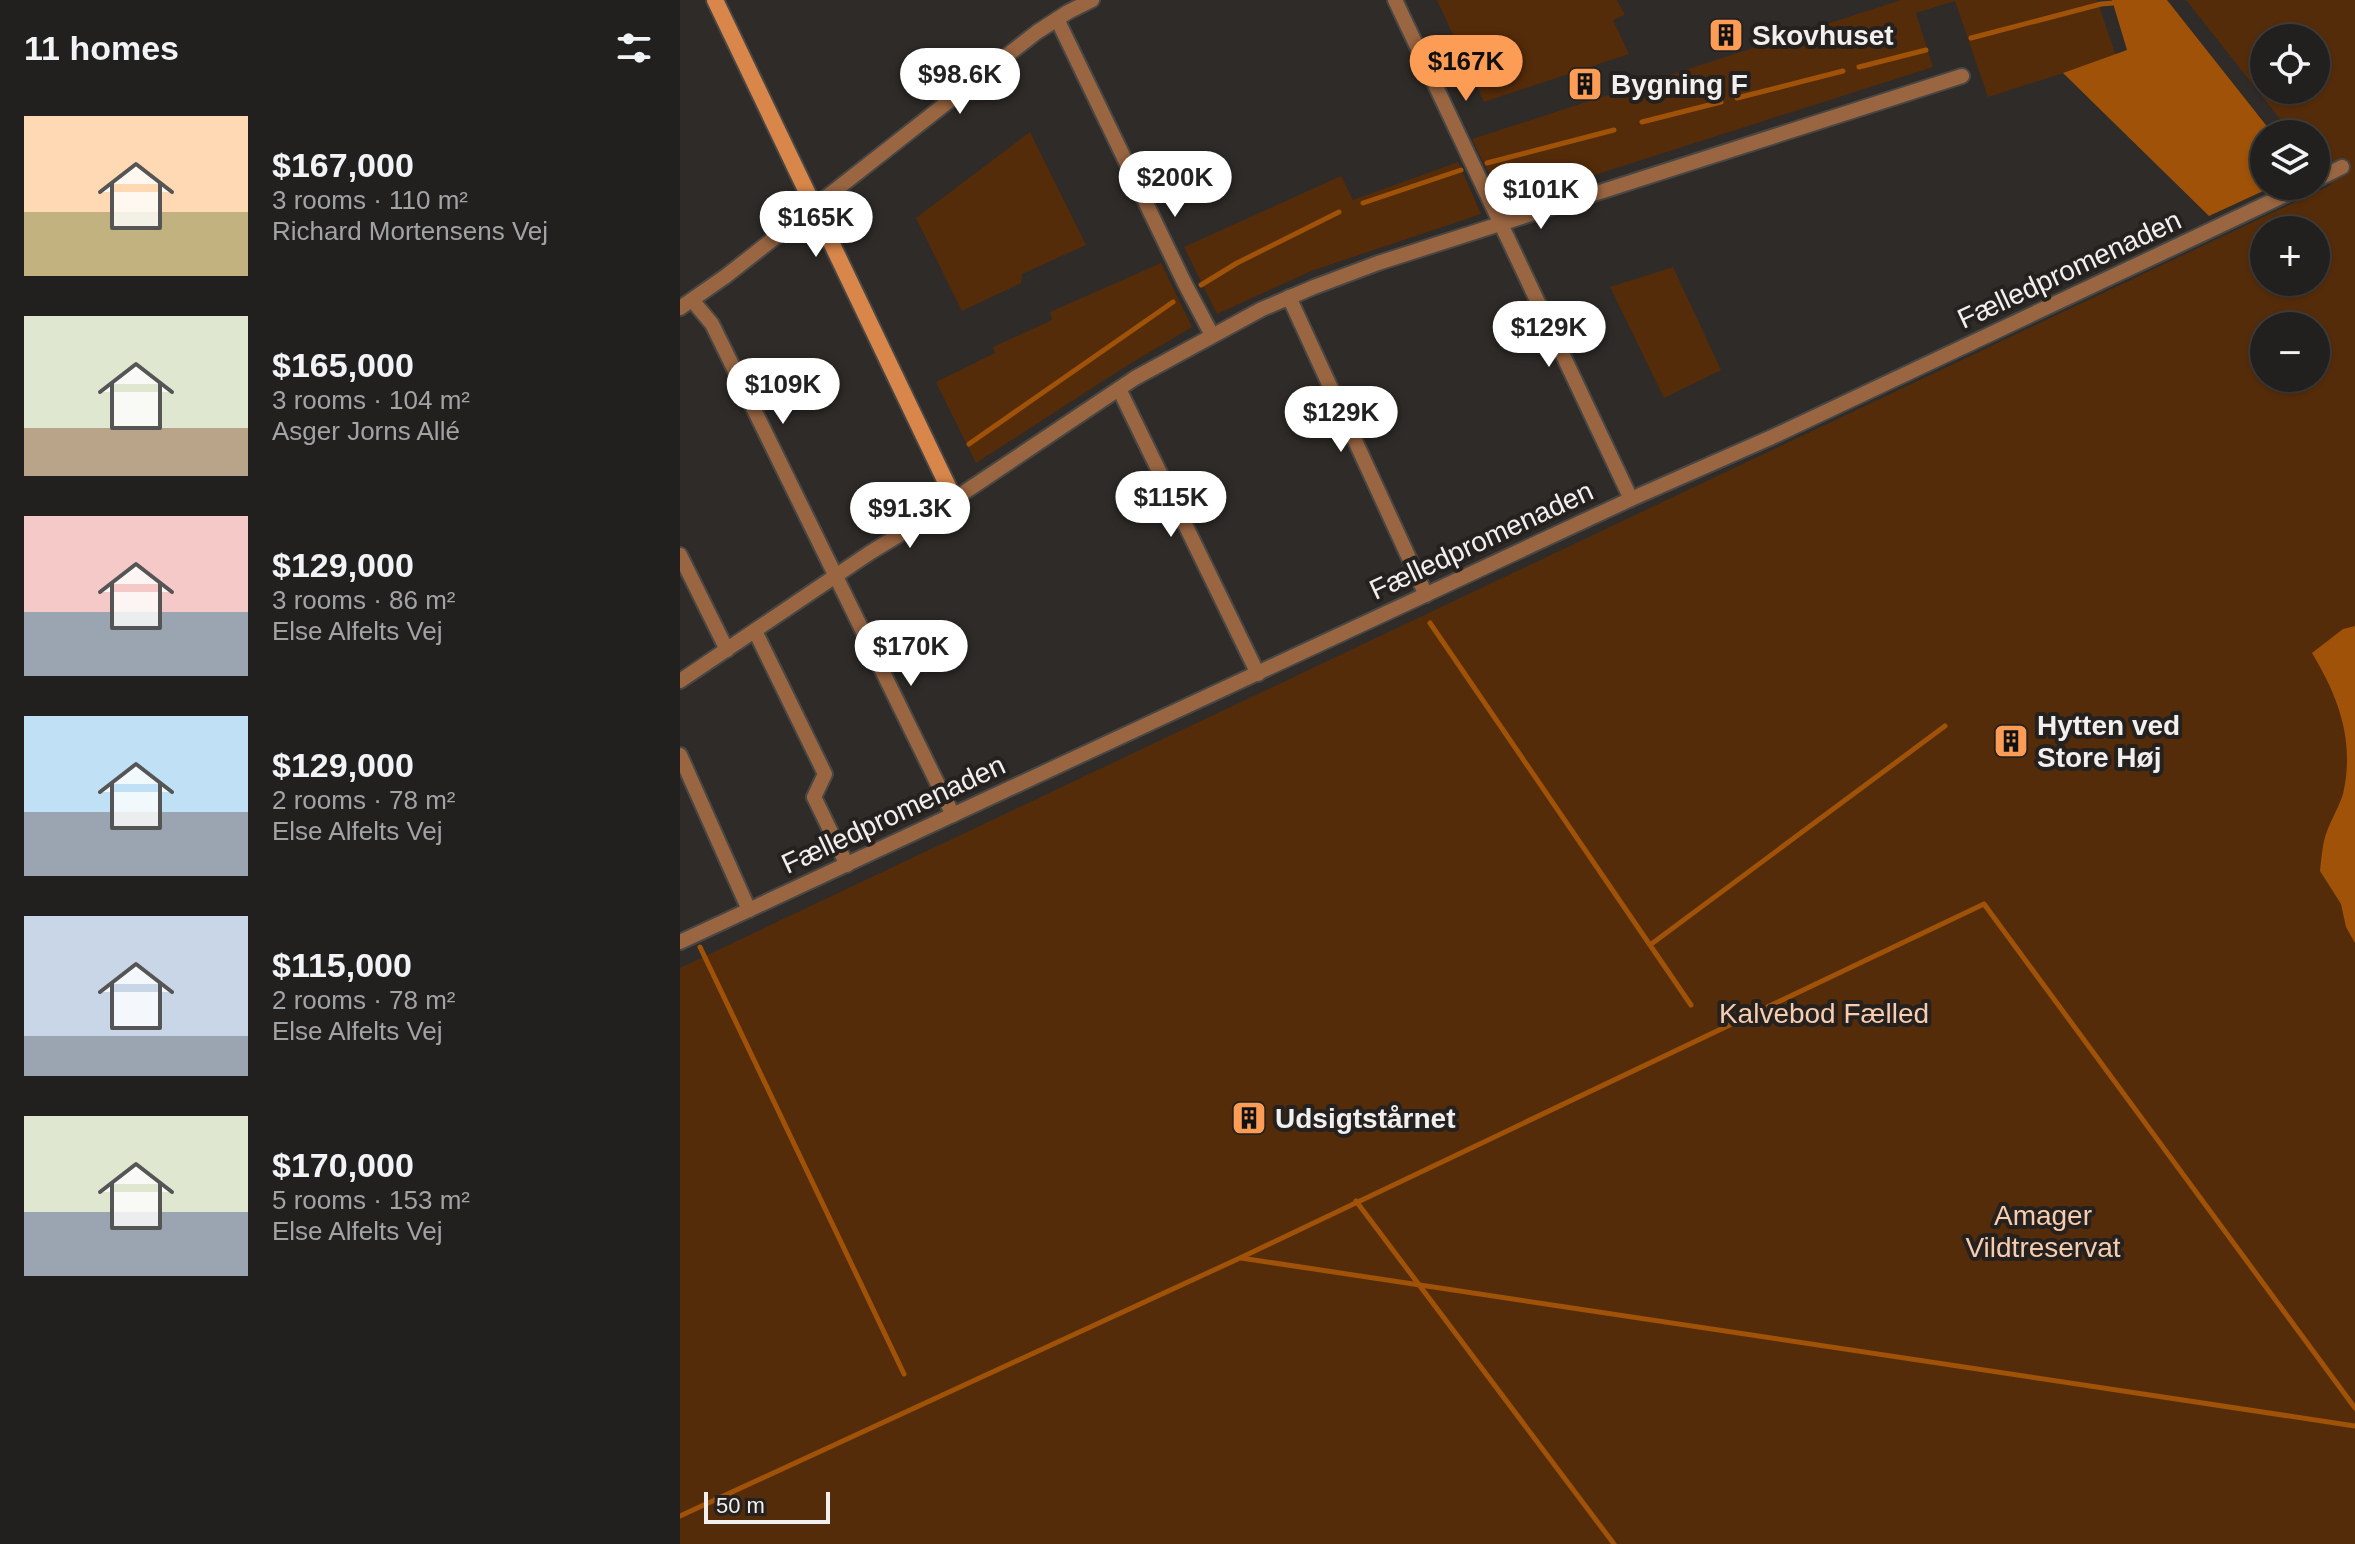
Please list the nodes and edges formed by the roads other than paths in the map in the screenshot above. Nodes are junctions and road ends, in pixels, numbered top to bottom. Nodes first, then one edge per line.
1 (715, 0) edge
2 (1092, 0) edge
3 (1395, 0) edge
4 (1057, 19) junction
5 (1962, 76) dead end
6 (2342, 167) dead end
7 (2330, 173) edge
8 (2274, 200) edge
9 (814, 208) junction
10 (1500, 224) junction
11 (1289, 297) junction
12 (686, 304) edge
13 (1212, 335) junction
14 (1119, 389) junction
15 (954, 499) junction
16 (1631, 499) junction
17 (680, 555) edge
18 (835, 577) junction
19 (1426, 595) junction
20 (755, 631) junction
21 (727, 650) junction
22 (1258, 674) junction
23 (680, 681) edge
24 (680, 755) edge
25 (953, 815) junction
26 (847, 865) junction
27 (749, 910) junction
28 (680, 942) edge

1 - 9 street
2 - 4 street
3 - 10 street
4 - 9 street
4 - 13 street
5 - 10 street
6 - 7 street
8 - 16 street, Fælledpromenaden
9 - 12 street
9 - 15 street
10 - 11 street
10 - 16 street
11 - 13 street
11 - 19 street
12 - 18 street
13 - 14 street
14 - 15 street
14 - 22 street
15 - 18 street
16 - 19 street, Fælledpromenaden
17 - 21 street
18 - 20 street
18 - 25 street
19 - 22 street, Fælledpromenaden
20 - 21 street
20 - 26 street
21 - 23 street
22 - 25 street, Fælledpromenaden
24 - 27 street
25 - 26 street, Fælledpromenaden
26 - 27 street, Fælledpromenaden
27 - 28 street, Fælledpromenaden

